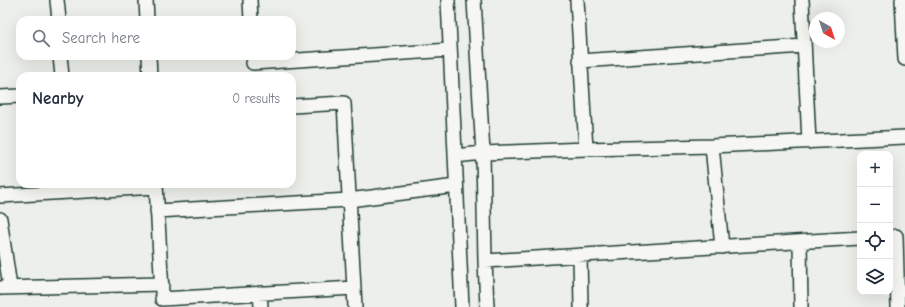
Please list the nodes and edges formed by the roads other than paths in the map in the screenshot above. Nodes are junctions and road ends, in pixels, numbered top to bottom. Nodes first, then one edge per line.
1 (57, 0) edge
2 (146, 0) edge
3 (250, 0) edge
4 (448, 0) edge
5 (474, 0) edge
6 (577, 0) edge
7 (802, 0) edge
8 (902, 0) edge
9 (58, 16) edge
10 (147, 16) edge
11 (251, 16) edge
12 (804, 46) junction
13 (450, 50) junction
14 (905, 59) edge
15 (60, 60) edge
16 (149, 60) edge
17 (580, 61) junction
18 (253, 65) edge
19 (62, 72) edge
20 (150, 72) edge
21 (16, 96) edge
22 (0, 97) edge
23 (296, 106) edge
24 (905, 137) edge
25 (809, 142) junction
26 (712, 146) junction
27 (586, 149) junction
28 (483, 153) junction
29 (455, 156) junction
30 (456, 186) junction
31 (68, 188) edge
32 (156, 188) edge
33 (0, 196) edge
34 (349, 200) junction
35 (158, 211) junction
36 (0, 219) edge
37 (897, 237) edge
38 (857, 238) edge
39 (800, 242) junction
40 (722, 247) junction
41 (580, 255) junction
42 (485, 261) junction
43 (162, 284) junction
44 (5, 288) edge
45 (354, 288) junction
46 (260, 293) junction
47 (162, 303) edge
48 (261, 307) edge
49 (355, 307) edge
50 (462, 307) edge
51 (487, 307) edge
52 (581, 307) edge
53 (801, 307) edge
54 (898, 307) edge

1 - 9 street
2 - 10 street
3 - 11 street
4 - 13 street
5 - 28 street
6 - 17 street
7 - 12 street
8 - 14 street
12 - 17 street
12 - 25 street
13 - 18 street
13 - 29 street
15 - 19 street
16 - 20 street
17 - 27 street
21 - 22 street
23 - 34 street
24 - 25 street
25 - 26 street
26 - 27 street
26 - 40 street
27 - 28 street
28 - 29 street
28 - 42 street
29 - 30 street
30 - 34 street
30 - 50 street
31 - 33 street
32 - 35 street
34 - 35 street
34 - 45 street
35 - 43 street
36 - 44 street
37 - 54 street
38 - 39 street
39 - 40 street
39 - 53 street
40 - 41 street
41 - 42 street
41 - 52 street
42 - 51 street
43 - 44 street
43 - 47 street
45 - 46 street
45 - 49 street
46 - 47 street
46 - 48 street

